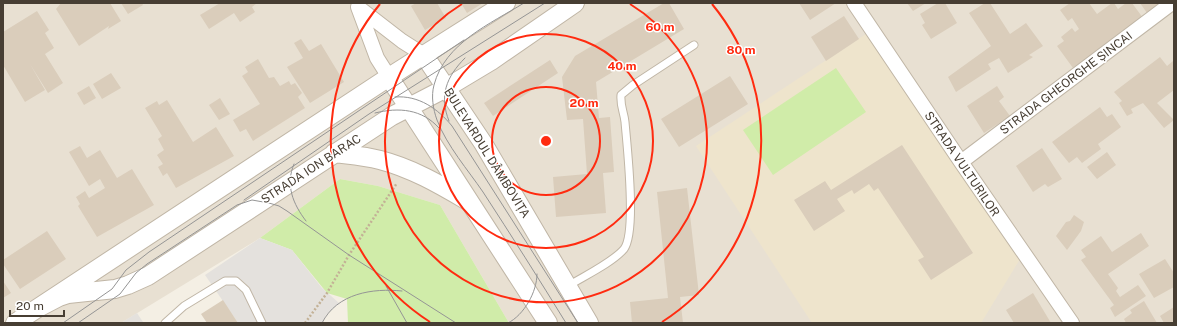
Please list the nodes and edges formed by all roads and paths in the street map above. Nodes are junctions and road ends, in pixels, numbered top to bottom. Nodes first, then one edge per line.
1 (506, 3) edge
2 (575, 3) edge
3 (854, 3) edge
4 (1172, 3) edge
5 (357, 5) edge
6 (694, 45) dead end
7 (424, 55) junction
8 (389, 77) junction
9 (446, 88) junction
10 (409, 107) junction
11 (334, 153) junction
12 (961, 162) junction
13 (400, 179) dead end
14 (469, 202) junction
15 (568, 286) junction
16 (38, 308) junction
17 (15, 323) edge
18 (165, 323) edge
19 (262, 323) edge
20 (305, 323) edge
21 (548, 323) edge
22 (589, 323) edge
23 (1072, 323) edge

1 - 7 street, STRADA ION BARAC
2 - 9 street, STRADA ION BARAC
3 - 12 street, STRADA VULTURILOR
4 - 12 street, STRADA GHEORGHE ȘINCAI
5 - 7 street, BULEVARDUL DÂMBOVIȚA
5 - 8 street, BULEVARDUL DÂMBOVIȚA
6 - 15 lane
7 - 8 street, STRADA ION BARAC
7 - 9 street, BULEVARDUL DÂMBOVIȚA
8 - 10 street, BULEVARDUL DÂMBOVIȚA
8 - 16 street, STRADA ION BARAC
9 - 10 street, STRADA ION BARAC
9 - 15 street, BULEVARDUL DÂMBOVIȚA
10 - 11 street, STRADA ION BARAC
10 - 14 street, BULEVARDUL DÂMBOVIȚA
11 - 14 street
11 - 16 street, STRADA ION BARAC
12 - 23 street, STRADA VULTURILOR
13 - 20 path
14 - 21 street, BULEVARDUL DÂMBOVIȚA
15 - 22 street, BULEVARDUL DÂMBOVIȚA
16 - 17 street, STRADA ION BARAC
18 - 19 lane

